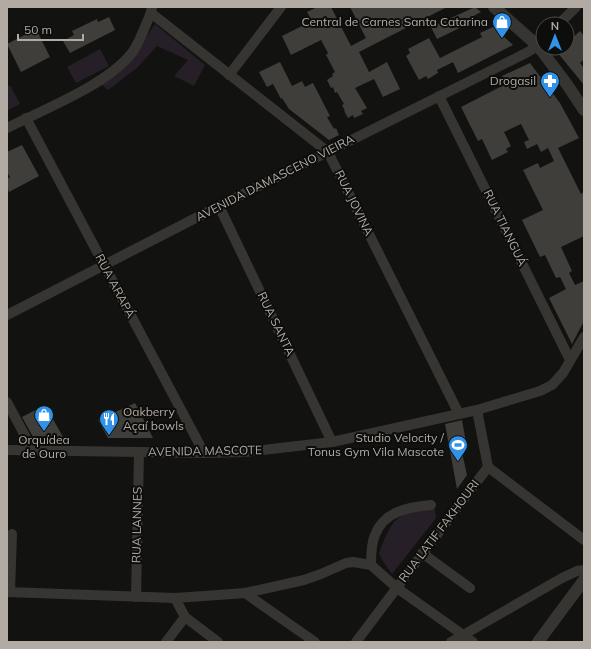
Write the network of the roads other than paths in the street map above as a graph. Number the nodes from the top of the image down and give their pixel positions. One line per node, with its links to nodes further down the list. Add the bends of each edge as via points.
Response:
1 (281, 7): 9 (street)
2 (494, 7): 6 (street)
3 (576, 7): 5 (street)
4 (152, 10): 9 (street, RUA JOVINA); 12 (street, via 140,39 131,54 119,65 87,88)
5 (567, 16)
6 (535, 40)
7 (535, 47): 10 (street, AVENIDA DAMASCENO VIEIRA)
8 (548, 56): 11 (street)
9 (229, 75): 14 (street, RUA JOVINA)
10 (439, 96): 14 (street, AVENIDA DAMASCENO VIEIRA); 19 (street, RUA TIANGUÁ)
11 (584, 110)
12 (26, 118): 13 (street); 16 (street, RUA ARAPÁ)
13 (7, 128)
14 (328, 152): 15 (street, AVENIDA DAMASCENO VIEIRA); 22 (street, RUA JOVINA)
15 (219, 206): 16 (street, AVENIDA DAMASCENO VIEIRA); 23 (street, RUA SANTA)
16 (104, 266): 17 (street, AVENIDA DAMASCENO VIEIRA); 27 (street, RUA ARAPÁ)
17 (7, 315)
18 (584, 337): 19 (street, AVENIDA MASCOTE)
19 (570, 360): 21 (street, AVENIDA MASCOTE, via 552,385)
20 (7, 402): 25 (street)
21 (477, 410): 22 (street, AVENIDA MASCOTE); 28 (street)
22 (459, 414): 23 (street, AVENIDA MASCOTE)
23 (332, 442): 27 (street, AVENIDA MASCOTE, via 245,452)
24 (7, 450): 25 (street, AVENIDA MASCOTE)
25 (33, 451): 26 (street, AVENIDA MASCOTE)
26 (139, 452): 27 (street, AVENIDA MASCOTE); 40 (street, RUA LANNES)
27 (204, 453)
28 (488, 467): 31 (street); 32 (street, RUA LATIF FAKHOURI)
29 (432, 505): 33 (street, via 413,506 388,517 375,534)
30 (12, 534): 39 (street)
31 (584, 540)
32 (422, 553): 36 (street, RUA LATIF FAKHOURI); 37 (street)
33 (371, 565): 36 (street); 38 (street, via 346,563 304,580)
34 (584, 570): 43 (street, via 562,578)
35 (584, 580): 50 (street)
36 (397, 588): 43 (street); 47 (street, RUA LATIF FAKHOURI)
37 (470, 588)
38 (245, 593): 41 (street); 46 (street)
39 (9, 594): 40 (street)
40 (136, 597): 41 (street)
41 (175, 598): 42 (street)
42 (185, 617): 44 (street); 45 (street)
43 (463, 635): 48 (street); 49 (street)
44 (166, 642)
45 (218, 642)
46 (315, 642)
47 (356, 642)
48 (452, 642)
49 (473, 642)
50 (538, 642)

